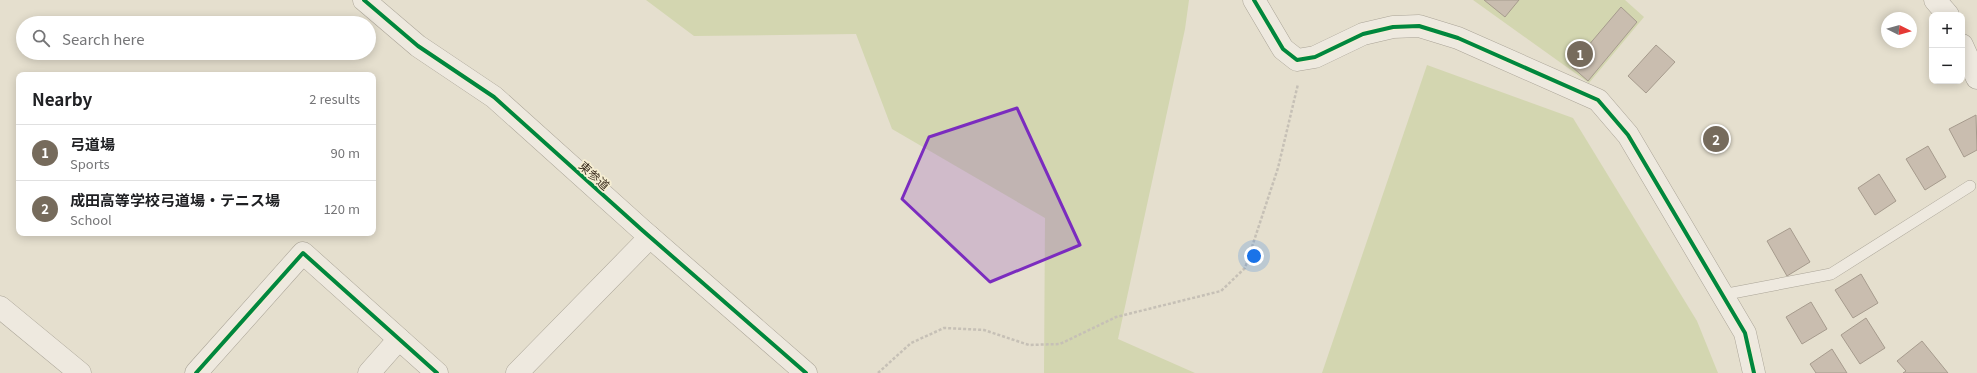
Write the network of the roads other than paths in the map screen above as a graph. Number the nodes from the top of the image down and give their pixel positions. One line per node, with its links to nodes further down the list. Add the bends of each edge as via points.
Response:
1 (364, 0): 8 (street, 東参道, via 418,46 494,97)
2 (1254, 0): 9 (street, via 1283,49 1297,60 1315,57 1363,34 1393,27 1419,26 1458,38 1598,100 1628,135)
3 (1935, 0): 4 (street)
4 (1945, 12)
5 (1963, 48): 6 (street)
6 (1977, 78)
7 (1970, 186): 9 (lane, via 1831,274)
8 (650, 237): 16 (street); 17 (street, 東参道)
9 (1722, 295): 18 (street, via 1745,333)
10 (0, 307): 12 (street)
11 (399, 339): 13 (street, via 303,253); 14 (street); 15 (street)
12 (80, 373)
13 (196, 373)
14 (369, 373)
15 (437, 373)
16 (517, 373)
17 (806, 373)
18 (1754, 373)

